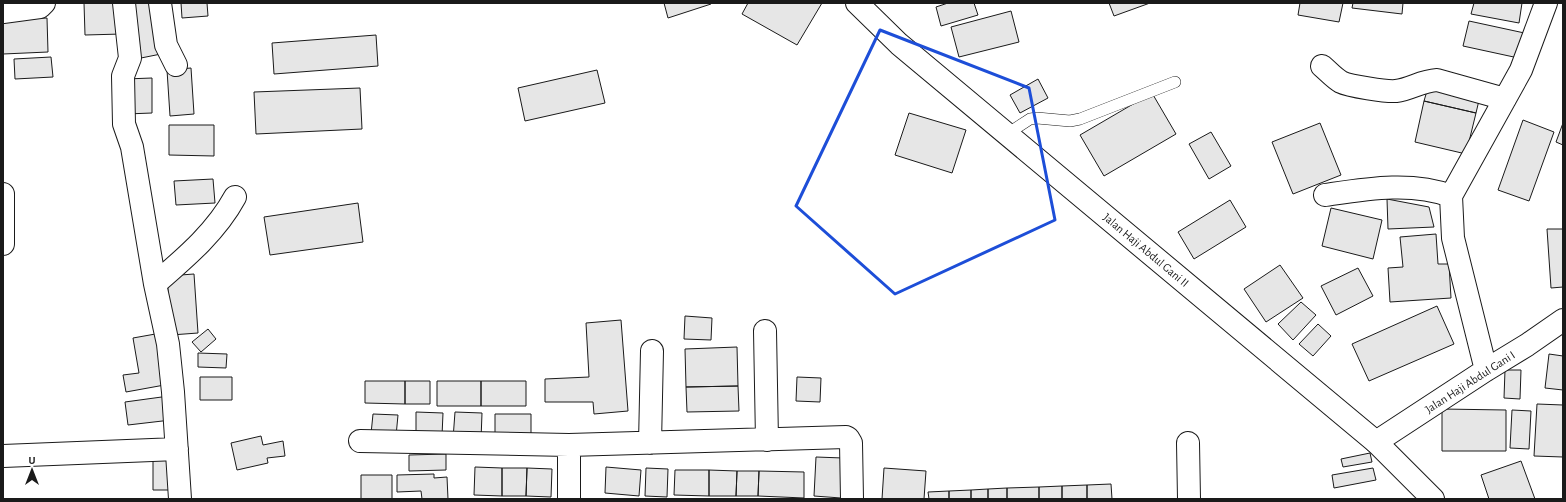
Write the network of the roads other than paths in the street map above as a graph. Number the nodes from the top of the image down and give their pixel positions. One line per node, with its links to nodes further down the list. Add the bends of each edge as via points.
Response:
1 (44, 3): 6 (street, via 40,7)
2 (124, 3): 17 (street, via 130,58 123,76 124,124 132,148)
3 (160, 3): 7 (street, via 166,45)
4 (856, 3): 11 (street, Jalan Haji Abdul Gani II, via 899,44)
5 (1546, 3): 10 (street, via 1521,70)
6 (3, 12)
7 (176, 65)
8 (1322, 66): 10 (street, via 1341,82 1351,85 1395,91 1437,80)
9 (1174, 82): 11 (lane, via 1080,119 1030,119)
10 (1505, 99): 14 (street)
11 (1007, 134): 24 (street, Jalan Haji Abdul Gani II)
12 (3, 194): 16 (street)
13 (1325, 195): 14 (street, via 1406,187 1437,191)
14 (1451, 196): 21 (street, via 1453,238)
15 (235, 197): 17 (street, via 215,227 192,252)
16 (3, 244)
17 (155, 284): 28 (street, via 168,344)
18 (1563, 320): 21 (street, Jalan Haji Abdul Gani I)
19 (765, 331): 22 (street)
20 (652, 351): 25 (street)
21 (1486, 370): 24 (street, Jalan Haji Abdul Gani I)
22 (767, 440): 25 (street); 32 (street, via 848,438 851,443)
23 (360, 441): 27 (street)
24 (1376, 442): 34 (street, Jalan Haji Abdul Gani II)
25 (650, 443): 27 (street)
26 (1188, 443): 33 (street)
27 (569, 445): 31 (street)
28 (177, 449): 29 (street); 30 (street)
29 (3, 456)
30 (180, 499)
31 (569, 499)
32 (852, 499)
33 (1189, 499)
34 (1433, 499)

